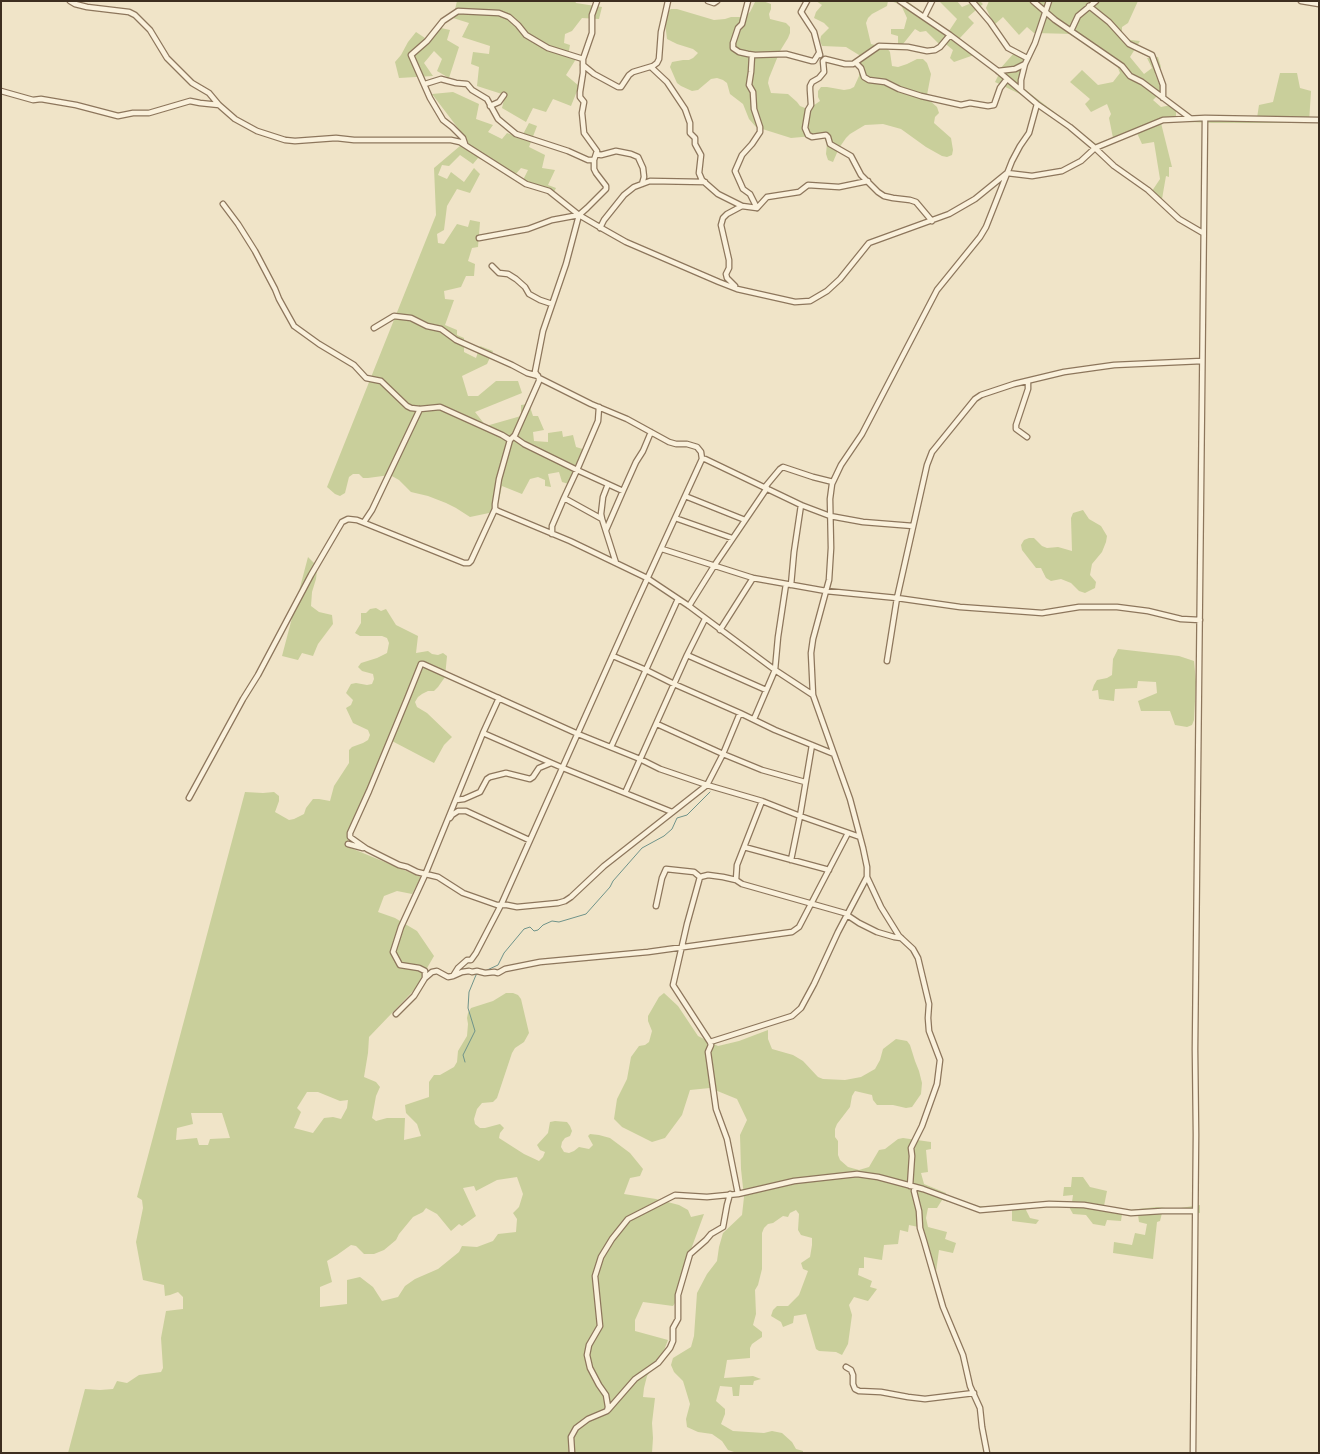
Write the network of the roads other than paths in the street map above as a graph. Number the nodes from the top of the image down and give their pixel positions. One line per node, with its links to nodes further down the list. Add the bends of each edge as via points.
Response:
1 (70, 1): 37 (street, via 135,15 150,30 168,58)
2 (597, 1): 25 (street)
3 (668, 1): 28 (street, via 659,59)
4 (708, 1): 5 (street)
5 (717, 1)
6 (748, 1): 22 (street, via 733,48)
7 (807, 1): 21 (street, via 801,12 814,32)
8 (900, 1): 18 (street)
9 (932, 1): 18 (street)
10 (972, 1): 23 (street, via 1008,48)
11 (1033, 1): 17 (street)
12 (1048, 1): 17 (street)
13 (1096, 1): 16 (street)
14 (1301, 1): 15 (street)
15 (1318, 3)
16 (1089, 6): 19 (street, via 1078,16); 35 (street, via 1129,44 1152,55 1163,85)
17 (1046, 12): 19 (street); 23 (street)
18 (924, 17): 20 (street)
19 (1071, 31): 35 (street)
20 (950, 35): 26 (street, via 935,50 879,46); 29 (street)
21 (820, 53): 22 (street, via 814,61 786,54); 24 (street)
22 (752, 55): 52 (street, via 749,85 760,132 742,155 735,171)
23 (1027, 58): 27 (street)
24 (825, 59): 26 (street); 47 (street, via 824,72 810,86 808,135 826,135 830,144 851,156)
25 (583, 62): 28 (street, via 594,74 618,87 629,75); 31 (street, via 526,35 509,17 499,13 458,11 443,21 411,55); 44 (street, via 580,97 584,102 584,133)
26 (856, 63): 30 (street, via 869,80 961,105 994,105)
27 (1025, 64): 29 (street); 32 (street)
28 (651, 67): 48 (street, via 667,82 685,109 690,133 701,155 699,173)
29 (998, 71): 30 (street)
30 (1007, 79): 32 (street)
31 (425, 84): 38 (street, via 441,79 467,84); 42 (street, via 443,120 463,138)
32 (1021, 90): 36 (street)
33 (1, 91): 37 (street, via 35,100 76,104 118,116 190,101)
34 (504, 95): 38 (street)
35 (1163, 98): 39 (street)
36 (1037, 104): 43 (street); 46 (street, via 1029,133)
37 (219, 105): 42 (street, via 257,131 289,140 433,139 456,140)
38 (490, 106): 45 (street, via 498,119 516,134)
39 (1190, 118): 40 (street); 43 (street, via 1159,121)
40 (1205, 118): 41 (street); 56 (street)
41 (1319, 120)
42 (465, 144): 53 (street, via 526,184 549,191)
43 (1095, 148): 46 (street, via 1081,161 1062,171 1032,176); 56 (street, via 1179,219)
44 (597, 154): 45 (street); 49 (street, via 616,151 638,157 643,168)
45 (594, 160): 53 (street, via 596,173 606,189)
46 (1007, 172): 54 (street, via 975,199); 72 (street, via 980,237 938,290)
47 (868, 181): 52 (street, via 839,187 808,184 799,192 767,197); 54 (street, via 884,196 916,202)
48 (705, 182): 49 (street, via 650,181); 51 (street, via 718,194)
49 (642, 184): 55 (street, via 624,195)
50 (223, 204): 66 (street, via 255,251 294,326 354,365 366,378 381,381 407,406)
51 (742, 206): 52 (street); 59 (street, via 727,214 721,226 729,260 727,278)
52 (757, 208)
53 (579, 214): 55 (street); 57 (street, via 528,229); 60 (street)
54 (932, 221): 59 (street, via 869,243 840,279 810,301 795,302)
55 (600, 228): 59 (street, via 696,273)
56 (1203, 233): 62 (street)
57 (479, 238)
58 (492, 266): 60 (street, via 499,273 516,279 529,294)
59 (738, 288)
60 (552, 304): 63 (street, via 535,367)
61 (374, 328): 63 (street, via 394,316 411,318 441,329 456,340)
62 (1202, 361): 64 (street, via 1114,364); 100 (street)
63 (539, 377): 65 (street); 69 (street)
64 (1028, 381): 68 (street, via 1016,425 1016,429); 85 (street, via 978,397 934,448)
65 (599, 407): 67 (street); 71 (street, via 598,420)
66 (420, 409): 69 (street, via 440,407); 84 (street)
67 (651, 432): 70 (street, via 676,444 697,447); 75 (street)
68 (1027, 437)
69 (512, 439): 71 (street); 79 (street, via 499,479)
70 (702, 459): 74 (street); 76 (street)
71 (577, 470): 73 (street); 77 (street)
72 (833, 482): 74 (street, via 784,467); 80 (street)
73 (608, 484): 75 (street); 82 (street, via 603,497)
74 (766, 488): 78 (street); 83 (street)
75 (623, 491): 86 (street)
76 (685, 496): 81 (street); 83 (street)
77 (564, 498): 82 (street); 87 (street, via 552,526)
78 (801, 505): 80 (street); 94 (street)
79 (495, 509): 84 (street, via 469,563); 87 (street)
80 (830, 516): 85 (street); 95 (street, via 831,548)
81 (675, 518): 88 (street); 89 (street)
82 (602, 520): 86 (street)
83 (745, 520): 88 (street)
84 (364, 522): 126 (street, via 348,519 338,526)
85 (914, 526): 96 (street)
86 (606, 530): 90 (street)
87 (552, 534): 90 (street)
88 (732, 538): 91 (street)
89 (662, 549): 91 (street); 92 (street)
90 (616, 563): 92 (street)
91 (714, 566): 93 (street); 98 (street)
92 (647, 578): 97 (street); 103 (street)
93 (753, 578): 94 (street); 101 (street)
94 (789, 584): 95 (street); 106 (street)
95 (826, 591): 96 (street); 109 (street, via 811,654)
96 (897, 598): 100 (street, via 1042,613 1117,607); 104 (street)
97 (678, 599): 98 (street); 105 (street)
98 (689, 606): 99 (street)
99 (705, 619): 101 (street); 102 (street)
100 (1200, 620): 157 (street)
101 (720, 630): 106 (street)
102 (687, 655): 107 (street); 108 (street)
103 (612, 656): 105 (street); 115 (street)
104 (887, 661)
105 (646, 670): 107 (street); 117 (street)
106 (775, 670): 108 (street); 109 (street)
107 (674, 684): 111 (street); 113 (street)
108 (766, 690): 112 (street)
109 (813, 695): 119 (street)
110 (499, 698): 114 (street); 115 (street); 137 (street, via 421,664 350,833 350,838)
111 (740, 713): 112 (street); 118 (street)
112 (754, 719): 116 (street)
113 (657, 724): 118 (street); 120 (street)
114 (483, 733): 121 (street); 127 (street)
115 (578, 734): 117 (street); 122 (street)
116 (812, 746): 119 (street); 123 (street)
117 (610, 747): 120 (street)
118 (723, 754): 123 (street, via 762,770); 124 (street)
119 (834, 754): 133 (street)
120 (640, 759): 124 (street); 125 (street)
121 (552, 763): 122 (street); 127 (street, via 538,768 530,779 506,773 490,777 480,792)
122 (563, 768): 125 (street); 134 (street)
123 (805, 782): 130 (street)
124 (707, 785): 128 (street); 129 (street)
125 (625, 793): 129 (street)
126 (188, 798)
127 (456, 800): 131 (street)
128 (762, 800): 130 (street); 136 (street)
129 (672, 812): 145 (street, via 565,901 516,907)
130 (800, 816): 132 (street); 138 (street)
131 (447, 821): 134 (street, via 458,811 466,811); 140 (street)
132 (848, 833): 133 (street); 139 (street)
133 (860, 837): 142 (street)
134 (529, 840): 145 (street)
135 (348, 844): 137 (street)
136 (744, 847): 138 (street); 143 (street, via 737,865)
137 (367, 850): 140 (street)
138 (791, 860): 139 (street)
139 (829, 870): 144 (street)
140 (426, 875): 145 (street, via 438,877 463,893); 151 (street, via 392,952 400,965 424,970)
141 (700, 877): 143 (street, via 713,875); 146 (street, via 694,872 666,869); 149 (street)
142 (867, 877): 147 (street); 148 (street)
143 (736, 880): 144 (street)
144 (812, 904): 147 (street); 149 (street, via 799,927 792,932)
145 (501, 905): 150 (street, via 476,953)
146 (656, 906)
147 (847, 915): 148 (street, via 877,932); 153 (street, via 806,1001 797,1012)
148 (901, 938): 154 (street, via 918,958 929,1004 929,1031 940,1060 937,1084 911,1148)
149 (682, 947): 150 (street, via 540,962 498,973 469,971); 153 (street, via 672,985)
150 (453, 976): 151 (street, via 437,971)
151 (425, 978): 152 (street, via 414,996)
152 (396, 1014)
153 (710, 1042): 156 (street, via 708,1052 716,1109 727,1139)
154 (912, 1186): 156 (street, via 857,1174 794,1181); 157 (street, via 980,1210 1049,1204 1087,1205 1131,1213); 159 (street, via 920,1228 945,1312)
155 (730, 1194): 156 (street); 160 (street, via 722,1227 690,1254 678,1295 678,1319 670,1348 658,1363 635,1379); 160 (street, via 707,1197 675,1195 628,1219 604,1251 595,1276 600,1326 587,1355 590,1368 608,1397)
156 (738, 1194)
157 (1195, 1212): 163 (street)
158 (846, 1367): 159 (street, via 851,1370 853,1384 859,1391 926,1399)
159 (974, 1393): 162 (street, via 980,1408)
160 (607, 1411): 161 (street, via 576,1428 571,1437)
161 (572, 1453)
162 (987, 1453)
163 (1193, 1453)

